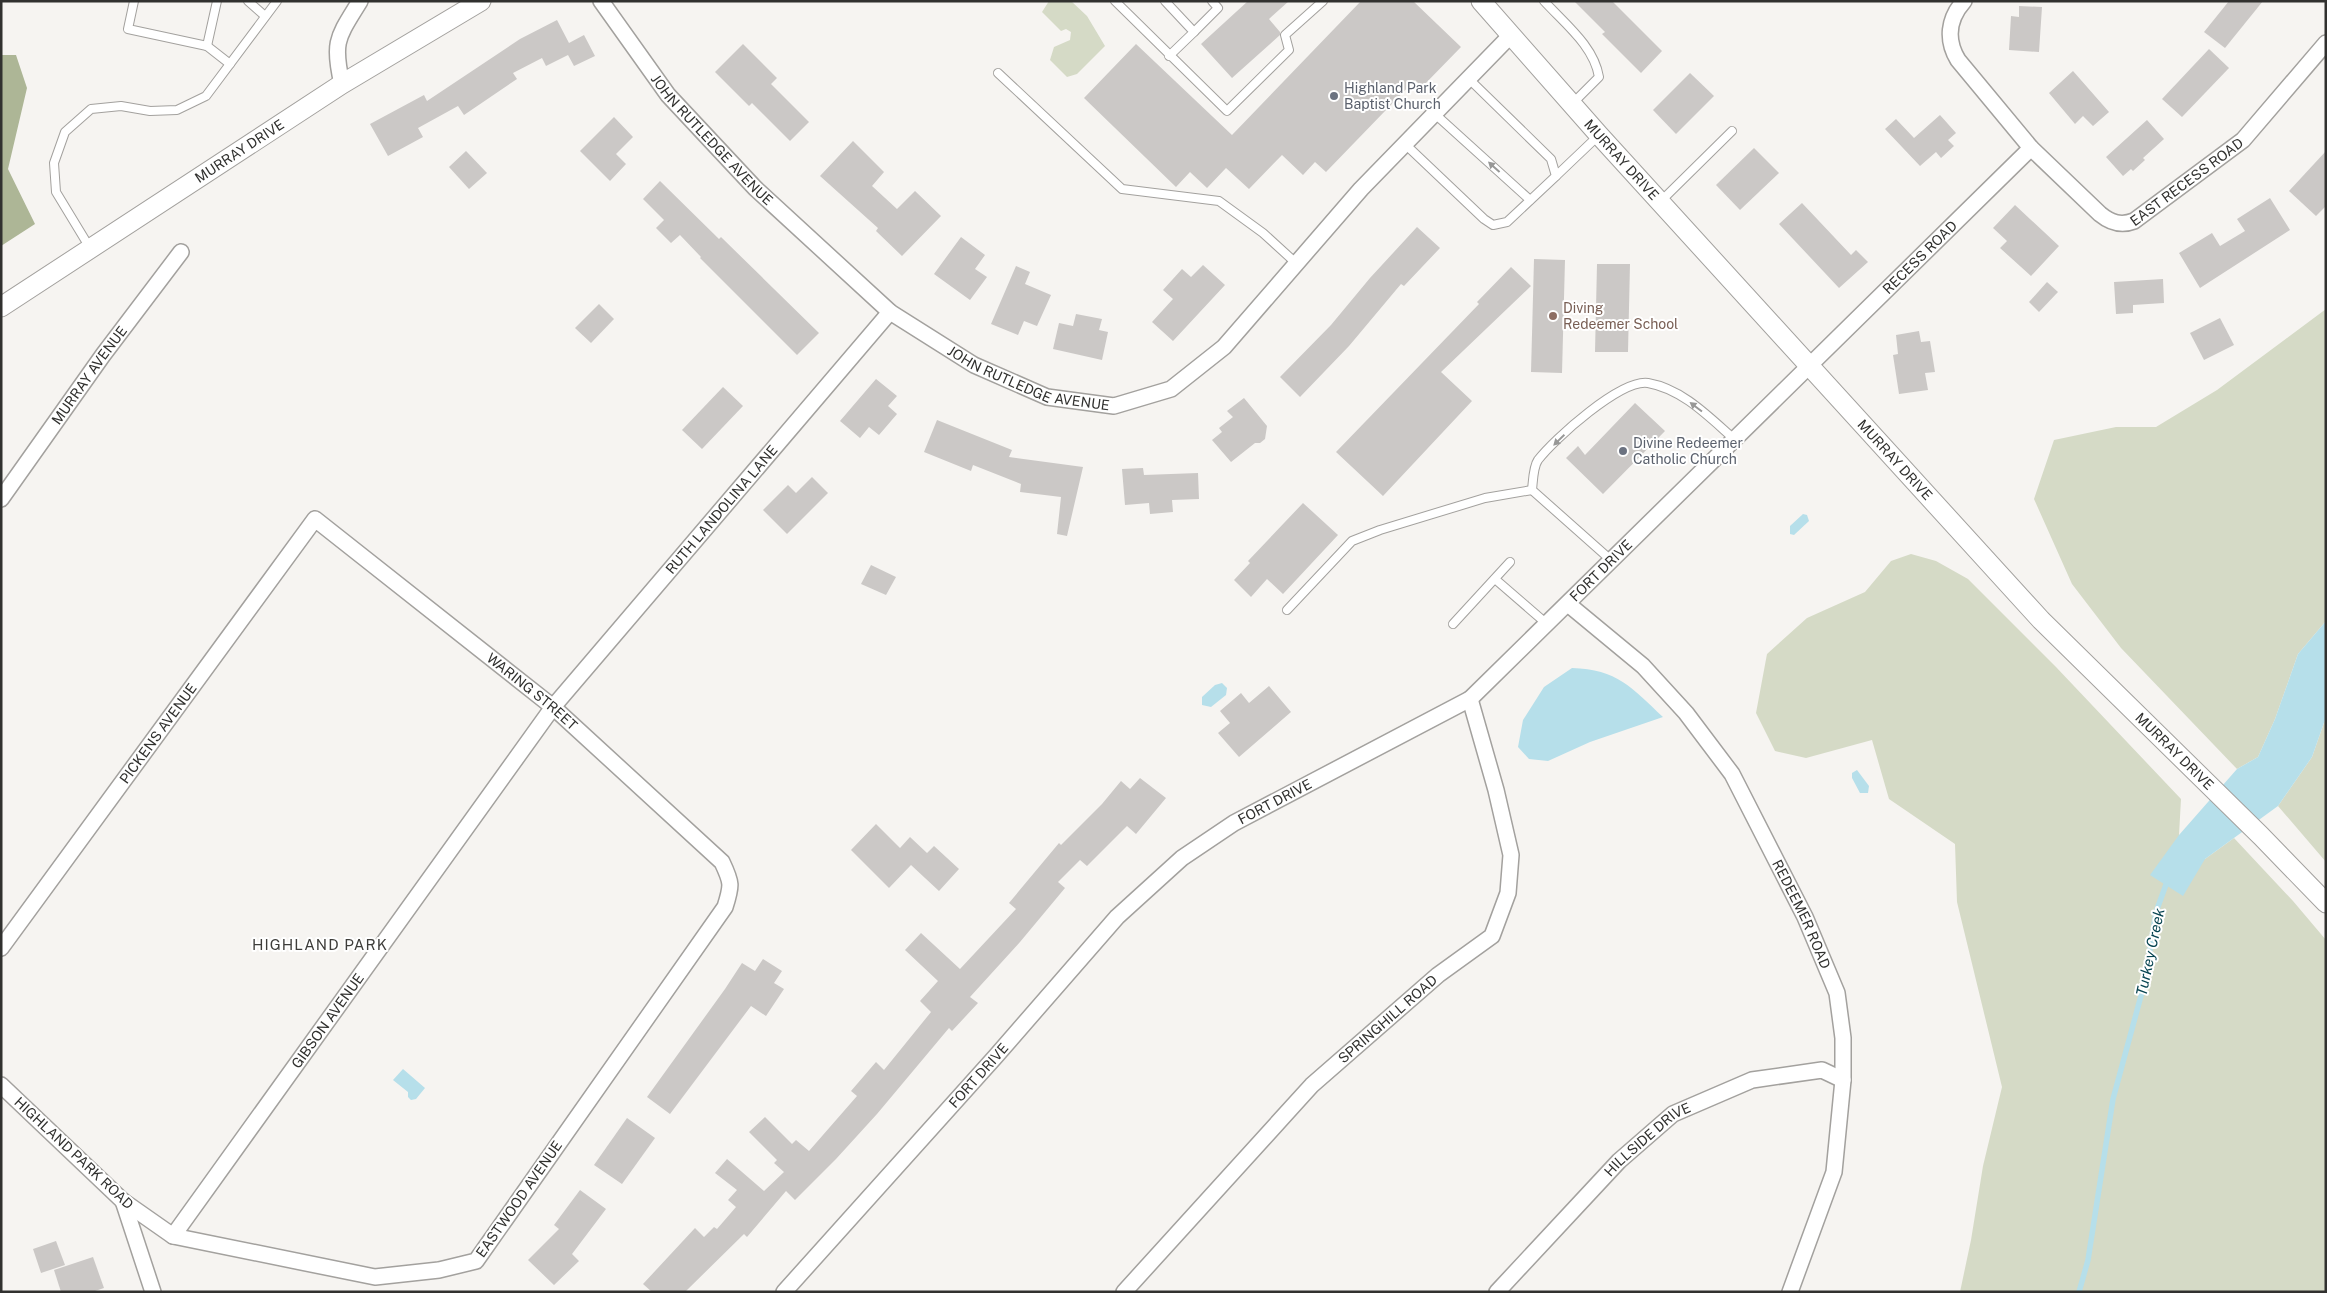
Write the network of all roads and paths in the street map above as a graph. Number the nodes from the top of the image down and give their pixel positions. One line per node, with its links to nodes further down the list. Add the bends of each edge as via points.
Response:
1 (134, 1): 19 (lane, via 128,29)
2 (216, 1): 19 (lane)
3 (248, 1): 15 (lane)
4 (277, 1): 15 (lane)
5 (360, 1): 24 (street, via 338,38 336,60)
6 (481, 1): 24 (street, MURRAY DRIVE)
7 (601, 1): 38 (street, JOHN RUTLEDGE AVENUE, via 668,95 755,188)
8 (1115, 1): 20 (lane)
9 (1165, 1): 16 (lane)
10 (1212, 1): 16 (lane, via 1218,8)
11 (1323, 1): 20 (lane, via 1285,35 1289,50 1227,111)
12 (1481, 1): 17 (street, MURRAY DRIVE)
13 (1544, 1): 25 (lane, via 1597,63 1599,77)
14 (1964, 1): 30 (street, EAST RECESS ROAD, via 1952,19 1953,51)
15 (265, 16): 21 (lane)
16 (1194, 32): 20 (lane)
17 (1512, 35): 23 (street, JOHN RUTLEDGE AVENUE); 25 (street, MURRAY DRIVE)
18 (2326, 43): 30 (street, EAST RECESS ROAD, via 2243,140 2127,224 2105,219)
19 (206, 46): 21 (lane)
20 (1169, 56)
21 (230, 64): 34 (lane, via 206,96 177,110 150,111 121,106 91,109 65,132 54,163 56,192)
22 (998, 73): 36 (lane, via 1122,188 1219,201 1263,233)
23 (1469, 79): 26 (street, JOHN RUTLEDGE AVENUE); 31 (lane, via 1551,158)
24 (342, 84): 34 (street, MURRAY DRIVE)
25 (1572, 104): 28 (street, MURRAY DRIVE)
26 (1435, 114): 29 (street, JOHN RUTLEDGE AVENUE); 32 (lane, one-way to 26)
27 (1732, 131): 33 (lane)
28 (1599, 135): 31 (lane); 33 (street, MURRAY DRIVE)
29 (1405, 144): 32 (lane, via 1493,225 1507,222); 36 (street, JOHN RUTLEDGE AVENUE, via 1361,189)
30 (2031, 148): 39 (street, RECESS ROAD)
31 (1556, 176): 32 (lane)
32 (1530, 200)
33 (1660, 202): 39 (street, MURRAY DRIVE)
34 (90, 248): 37 (street, MURRAY DRIVE)
35 (181, 252): 42 (street, MURRAY AVENUE)
36 (1297, 264): 38 (street, JOHN RUTLEDGE AVENUE, via 1224,347 1171,389 1114,406 1047,397 974,365)
37 (1, 307)
38 (890, 312): 52 (street, RUTH LANDOLINA LANE)
39 (1808, 365): 40 (street, FORT DRIVE); 54 (street, MURRAY DRIVE, via 2041,620)
40 (1734, 438): 41 (lane, one-way to 41, via 1672,390 1646,383 1617,392 1581,418 1536,462); 44 (street, FORT DRIVE)
41 (1532, 490): 44 (lane); 48 (lane, via 1485,498 1352,541)
42 (1, 499)
43 (315, 519): 52 (street, WARING STREET); 55 (street, PICKENS AVENUE)
44 (1612, 560): 47 (street, FORT DRIVE)
45 (1510, 562): 46 (lane)
46 (1495, 579): 49 (lane); 50 (lane)
47 (1568, 604): 50 (street, FORT DRIVE); 56 (street, REDEEMER ROAD, via 1643,666 1686,713 1732,774 1805,917 1837,993 1843,1038)
48 (1287, 610)
49 (1453, 624)
50 (1547, 624): 51 (street, FORT DRIVE)
51 (1470, 699): 61 (street, FORT DRIVE, via 1234,823 1182,858 1116,917); 62 (street, SPRINGHILL ROAD, via 1512,855 1508,893 1492,936 1438,974 1312,1085)
52 (553, 707): 53 (street, WARING STREET, via 722,862); 59 (street, GIBSON AVENUE)
53 (731, 881): 59 (street, EASTWOOD AVENUE, via 726,906 476,1261 439,1270 374,1277)
54 (2326, 903)
55 (1, 948)
56 (1843, 1080): 63 (street, HILLSIDE DRIVE, via 1822,1070 1752,1080 1673,1114 1620,1161); 64 (street, REDEEMER ROAD, via 1834,1172)
57 (3, 1089): 58 (street, HIGHLAND PARK ROAD)
58 (123, 1201): 59 (street, HIGHLAND PARK ROAD); 60 (street)
59 (173, 1236)
60 (153, 1292)
61 (784, 1292)
62 (1124, 1292)
63 (1497, 1292)
64 (1790, 1292)

